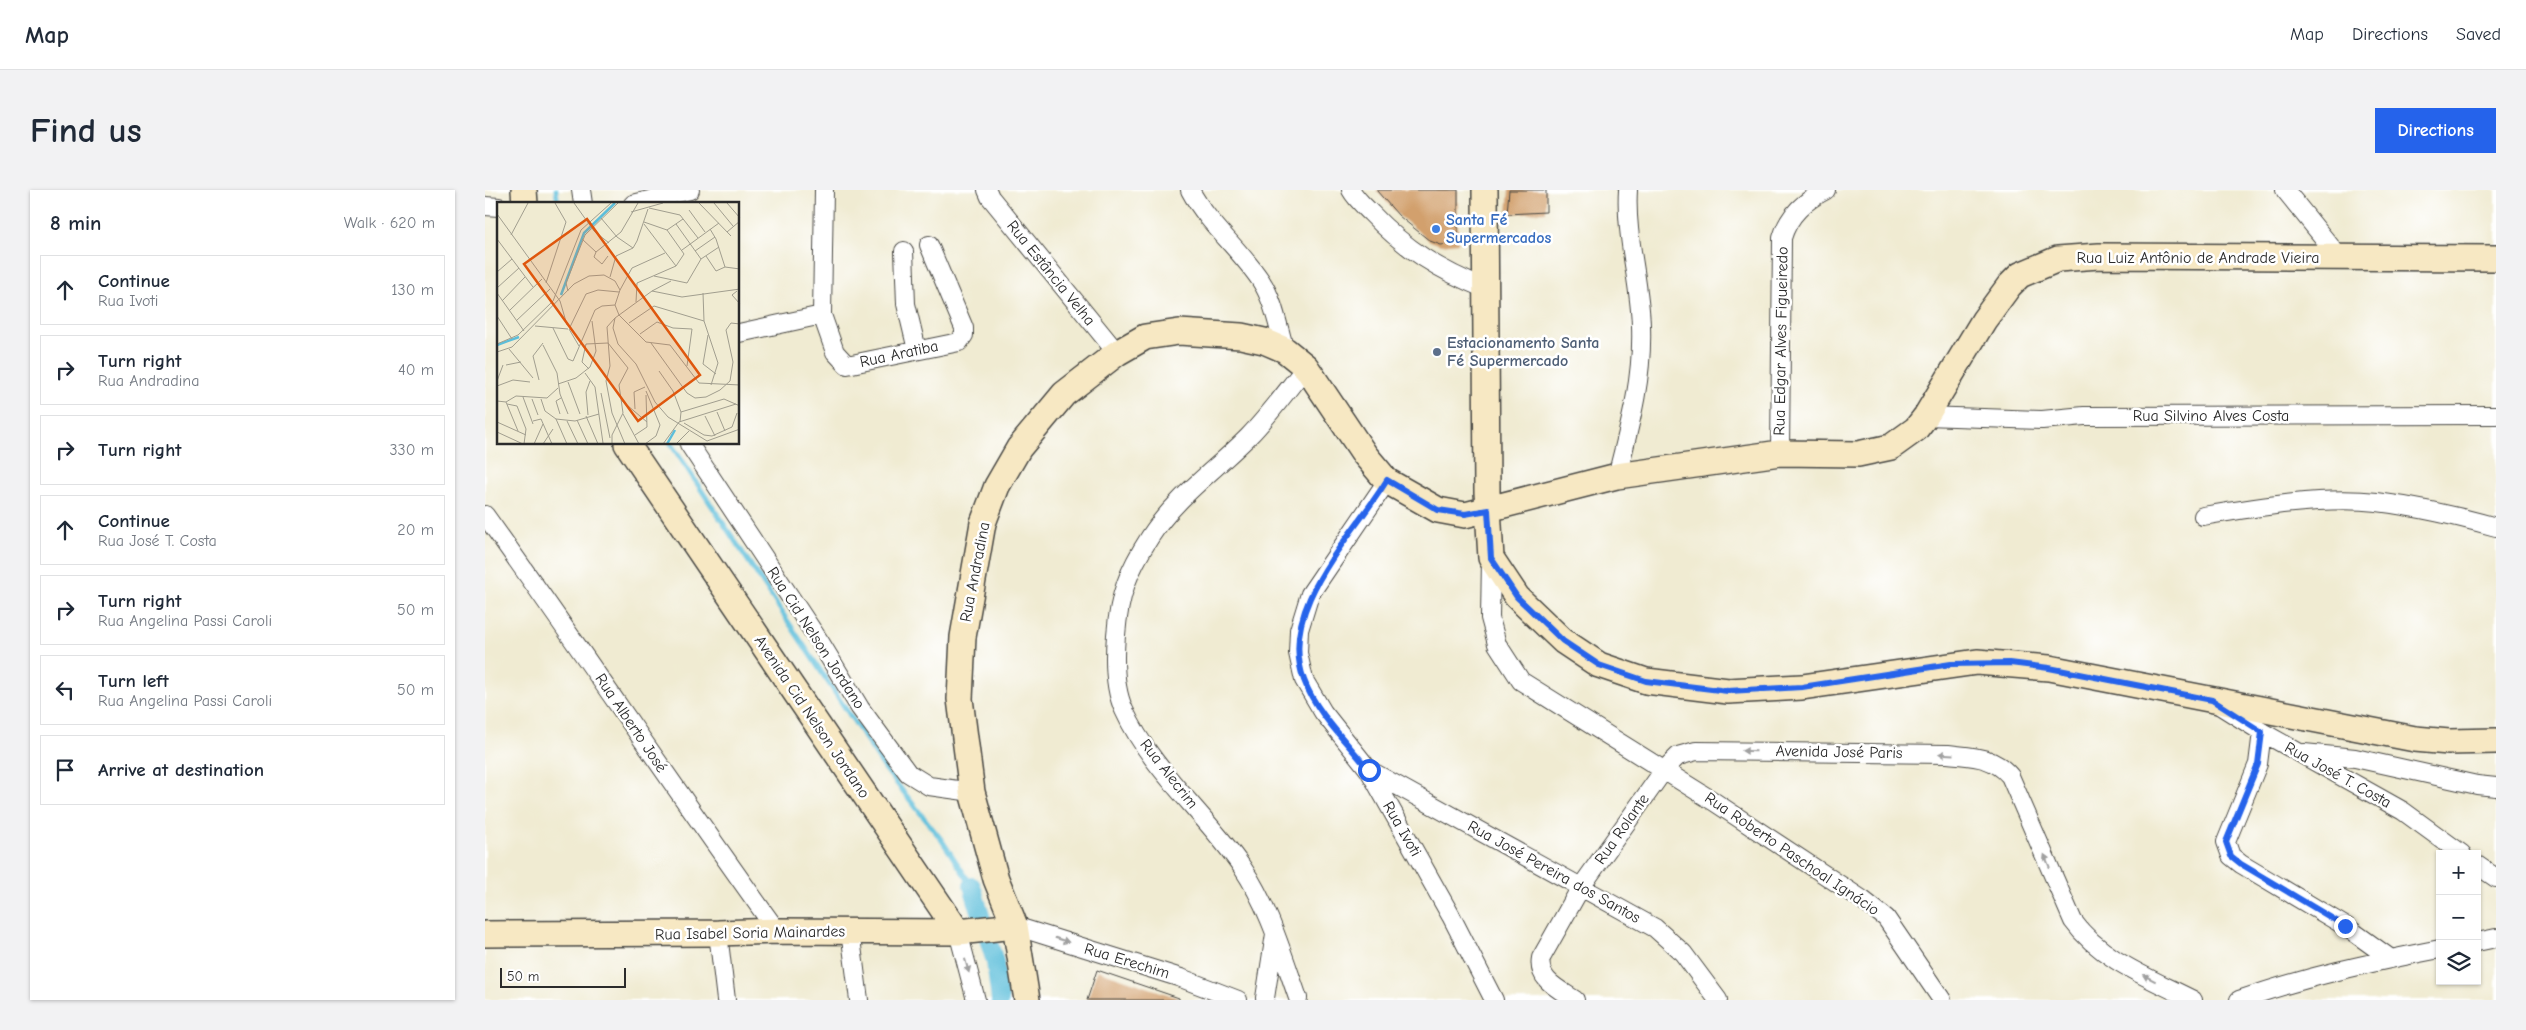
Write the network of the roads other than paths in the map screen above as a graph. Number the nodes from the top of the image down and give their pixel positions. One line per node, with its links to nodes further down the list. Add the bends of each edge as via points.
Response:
1 (690, 190): 10 (street)
2 (824, 190): 16 (street)
3 (987, 190): 20 (street, Rua Estância Velha, via 990,198)
4 (1190, 190): 19 (street, via 1198,205 1261,280)
5 (1351, 190): 15 (street, via 1414,252 1458,278)
6 (1485, 190): 15 (main road)
7 (1628, 190): 27 (street, via 1627,210 1641,325 1640,380)
8 (1826, 190): 26 (street, Rua Edgar Alves Figueiredo, via 1805,202 1785,227 1782,238)
9 (2285, 190): 13 (street)
10 (641, 202)
11 (929, 245): 18 (street, Rua Aratiba, via 964,328 964,336 959,342)
12 (904, 251): 18 (street, via 906,304)
13 (2339, 257): 14 (main road, Rua Luiz Antônio de Andrade Vieira); 23 (main road, Rua Luiz Antônio de Andrade Vieira, via 2099,256 2058,260 2036,267 2020,275 1984,320)
14 (2496, 258)
15 (1487, 289): 29 (main road)
16 (822, 316): 17 (street); 18 (street, Rua Aratiba, via 835,352 847,365)
17 (740, 333)
18 (917, 350)
19 (1285, 350): 20 (main road, Rua Andradina, via 1265,341 1241,336 1179,332 1145,337); 21 (main road, Rua Andradina)
20 (1117, 353): 41 (main road, Rua Andradina, via 1064,394 1019,448 997,486 983,523 963,637 960,679)
21 (1306, 368): 28 (main road, Rua Andradina, via 1365,455); 48 (street, Rua Alecrim, via 1249,436 1175,506 1151,535 1130,569 1118,606 1114,663 1123,708 1149,753 1226,845 1260,896)
22 (2496, 415): 23 (street, Rua Silvino Alves Costa, via 2084,416 2042,420)
23 (1926, 416): 26 (main road, Rua Luiz Antônio de Andrade Vieira, via 1891,447 1858,454)
24 (628, 445): 50 (main road, Avenida Cid Nelson Jordano)
25 (690, 445): 41 (street, Rua Cid Nelson Jordano, via 860,708 908,773 929,786)
26 (1780, 453): 27 (main road, Rua Luiz Antônio de Andrade Vieira)
27 (1617, 476): 29 (main road, Rua Luiz Antônio de Andrade Vieira)
28 (1387, 480): 29 (main road, Rua Andradina, via 1438,510 1465,514); 38 (street, Rua Ivoti, via 1310,594 1299,630 1298,653 1304,680 1323,712)
29 (1488, 510): 33 (main road)
30 (485, 515): 47 (street, Rua Alberto José)
31 (2203, 516): 32 (street, via 2307,503 2375,502)
32 (2496, 527)
33 (1491, 558): 34 (main road, via 1517,597 1563,641 1599,665 1646,681 1728,691 1802,687 1951,664 1993,662 2049,668); 39 (street, via 1490,618 1497,644 1521,681)
34 (2212, 700): 35 (street, Rua José T. Costa); 36 (main road, via 2415,739)
35 (2262, 732): 37 (street, Rua José T. Costa); 56 (street, via 2255,773 2226,842 2231,856 2345,926)
36 (2496, 741)
37 (2298, 752): 40 (street, via 2355,758); 42 (street, Rua José T. Costa, via 2403,811)
38 (1369, 770): 45 (street, Rua José Pereira dos Santos); 64 (street, Rua Ivoti)
39 (1664, 770): 45 (street, Rua Rolante); 67 (street, Rua Roberto Paschoal Ignácio, via 1886,918); 68 (street, Avenida José Paris, one-way to 39, via 2102,952 2083,936 2073,921 2010,776 1986,758 1948,754 1695,750 1678,756)
40 (2496, 787)
41 (972, 792): 46 (main road, Rua Andradina)
42 (2457, 850)
43 (2481, 868): 44 (street)
44 (2496, 878)
45 (1581, 887): 65 (street, Rua Rolante, via 1539,967 1542,976); 66 (street, Rua José Pereira dos Santos, via 1655,928 1683,953)
46 (1006, 926): 50 (main road, Rua Isabel Soria Mainardes); 62 (main road); 63 (street, Rua Erechim, one-way to 63, via 1181,978)
47 (777, 931): 49 (main road, Rua Isabel Soria Mainardes); 52 (main road, Rua Isabel Soria Mainardes)
48 (1275, 931): 57 (street); 58 (street, Rua Alecrim)
49 (850, 932): 50 (main road, Rua Isabel Soria Mainardes); 60 (street)
50 (965, 932): 61 (street, Avenida Cid Nelson Jordano, one-way to 61)
51 (485, 934): 52 (main road, Rua Isabel Soria Mainardes)
52 (719, 934): 59 (street)
53 (2496, 938): 54 (street)
54 (2481, 941)
55 (2436, 950): 56 (street)
56 (2391, 959): 69 (street)
57 (1265, 999): 58 (street, via 1270,993 1282,990)
58 (1298, 999)
59 (726, 1000)
60 (859, 1000)
61 (976, 1000)
62 (1027, 1000)
63 (1238, 1000)
64 (1494, 1000)
65 (1575, 1000)
66 (1718, 1000)
67 (1942, 1000)
68 (2193, 1000)
69 (2239, 1000)

